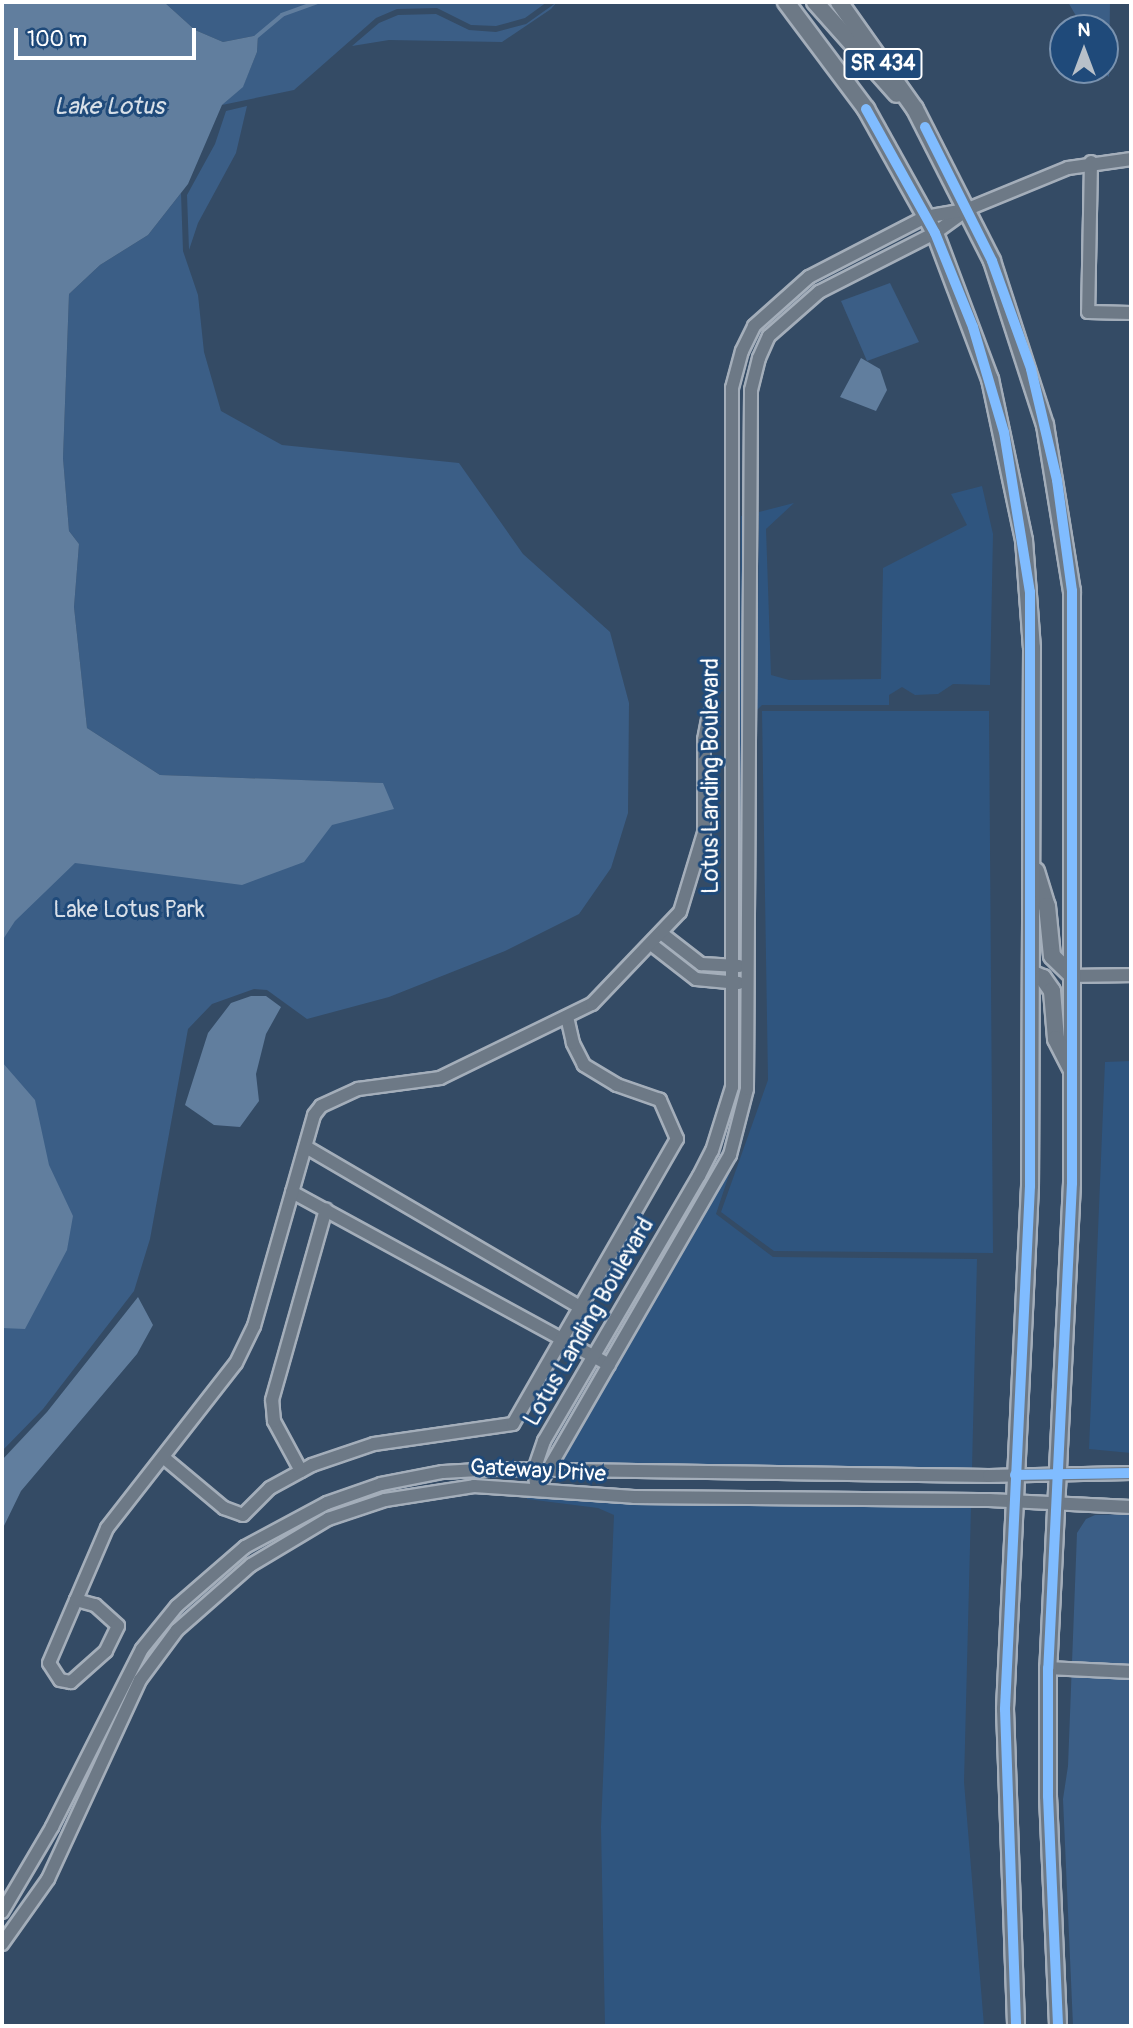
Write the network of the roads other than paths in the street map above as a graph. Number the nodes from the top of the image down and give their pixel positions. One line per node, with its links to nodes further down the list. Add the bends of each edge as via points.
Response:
1 (786, 2): 8 (main road, SR 434, via 866,110)
2 (816, 2): 4 (main road, via 886,85)
3 (839, 2): 4 (main road, SR 434)
4 (915, 109): 7 (main road, SR 434)
5 (1131, 159): 6 (street)
6 (1091, 162): 7 (street, via 1039,178); 10 (street, via 1088,312)
7 (968, 209): 8 (street, Lotus Landing Boulevard); 9 (street, Lotus Landing Boulevard); 20 (main road, SR 434, via 1031,369 1066,536 1075,649)
8 (925, 217): 9 (main road, SR 434); 16 (street, Lotus Landing Boulevard, via 809,277 754,326 732,388)
9 (936, 233): 12 (main road, SR 434, via 990,379 1022,526 1032,648); 17 (street, Lotus Landing Boulevard, via 819,292 769,336 759,358 751,390)
10 (1131, 313)
11 (709, 714): 13 (street, via 704,740 704,833 680,912)
12 (1032, 859): 18 (main road, SR 434); 20 (main road, via 1047,906 1052,956)
13 (661, 933): 14 (street); 15 (street)
14 (651, 944): 21 (street); 24 (street, via 592,1004)
15 (701, 964): 16 (street); 21 (street)
16 (732, 966): 17 (street); 22 (street, Lotus Landing Boulevard)
17 (750, 967): 23 (street, Lotus Landing Boulevard)
18 (1031, 974): 25 (main road, via 1043,978 1052,991 1056,1039); 40 (main road, SR 434, via 1028,1272)
19 (1131, 975): 20 (street)
20 (1073, 976): 25 (main road, SR 434)
21 (696, 979): 22 (street)
22 (732, 983): 23 (street); 31 (street, Lotus Landing Boulevard, via 732,1087 712,1151)
23 (750, 984): 32 (street, Lotus Landing Boulevard, via 747,1089 730,1155)
24 (567, 1017): 26 (street, via 440,1078 337,1096 314,1115); 29 (street, via 584,1065 596,1075 660,1100 677,1139)
25 (1073, 1072): 39 (main road, SR 434, via 1070,1272)
26 (306, 1147): 27 (street); 29 (street)
27 (292, 1192): 28 (street); 33 (street, via 254,1326 220,1387)
28 (326, 1209): 30 (street); 36 (street, via 272,1400 274,1421)
29 (583, 1309): 30 (street)
30 (564, 1342): 31 (street); 36 (street, via 513,1423 374,1444)
31 (591, 1356): 32 (street); 34 (street, Lotus Landing Boulevard, via 544,1441)
32 (609, 1365): 35 (street, Lotus Landing Boulevard)
33 (163, 1457): 36 (street, via 224,1508 243,1515 270,1488); 46 (street, via 107,1528)
34 (534, 1470): 35 (street, Gateway Drive); 41 (street, Lotus Landing Boulevard); 49 (street, Gateway Drive, via 443,1472 381,1484 327,1503 245,1547 177,1606 142,1648 46,1839)
35 (551, 1470): 38 (street, Gateway Drive); 41 (street, Lotus Landing Boulevard)
36 (301, 1471)
37 (1131, 1473): 39 (street, Gateway Drive)
38 (758, 1474): 40 (street, Gateway Drive); 42 (street)
39 (1058, 1474): 40 (street, Gateway Drive); 44 (main road, SR 434)
40 (1015, 1475): 43 (main road, SR 434)
41 (537, 1489): 42 (street, Gateway Drive, via 589,1495); 50 (street, Gateway Drive, via 474,1486 385,1500 328,1519 287,1541 213,1595 177,1630 140,1680 48,1879)
42 (758, 1498): 43 (street, Gateway Drive)
43 (1014, 1501): 44 (street, Gateway Drive); 51 (main road, SR 434, via 1005,1709)
44 (1056, 1504): 45 (street, Gateway Drive); 47 (main road, SR 434)
45 (1131, 1507)
46 (76, 1600): 46 (street, via 95,1605 118,1626 106,1651 71,1682 60,1680 49,1663)
47 (1048, 1668): 48 (street); 52 (main road, SR 434, via 1048,1796)
48 (1131, 1672)
49 (2, 1912)
50 (2, 1944)
51 (1016, 2026)
52 (1058, 2026)

